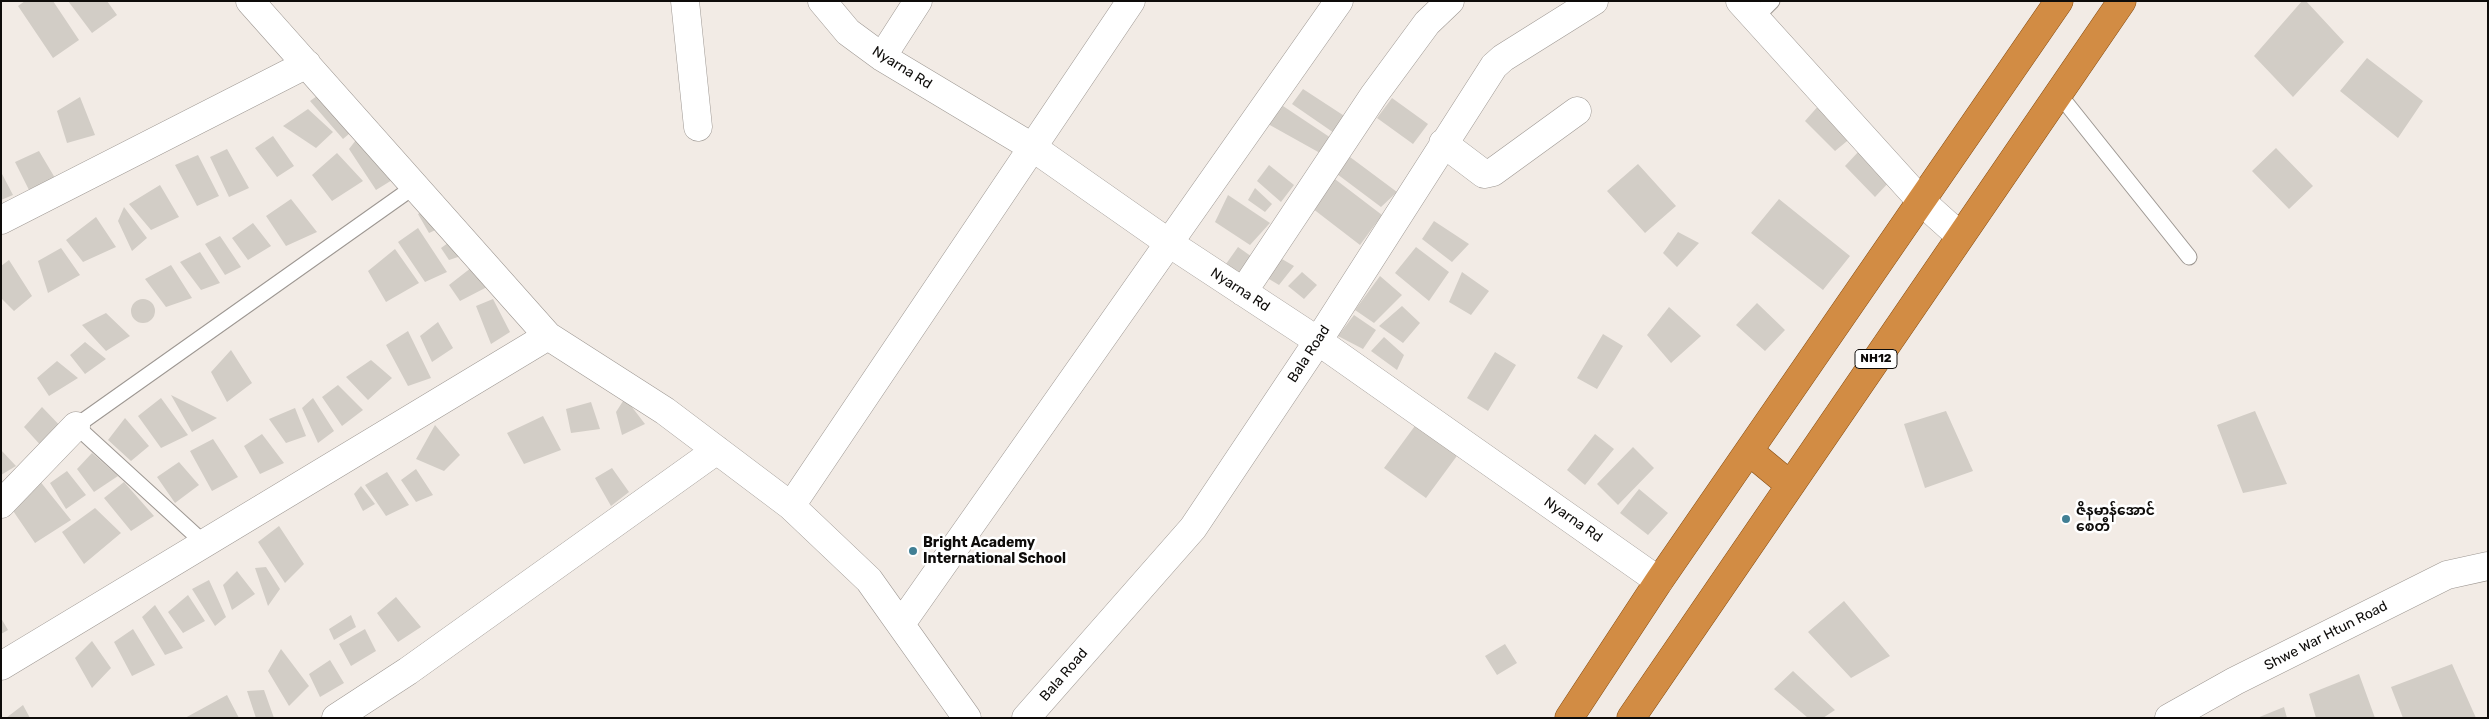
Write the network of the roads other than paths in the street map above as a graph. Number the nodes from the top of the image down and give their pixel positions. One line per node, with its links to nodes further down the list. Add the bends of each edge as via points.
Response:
1 (250, 1): 13 (street)
2 (686, 1): 16 (street)
3 (822, 1): 12 (street, Nyarna Rd, via 848,32)
4 (918, 1): 12 (street)
5 (1131, 1): 18 (street)
6 (1339, 1): 23 (street)
7 (1450, 1): 25 (street, via 1427,23 1374,95)
8 (1594, 1): 17 (street, Bala Road, via 1499,62)
9 (2059, 1): 20 (highway)
10 (2122, 1): 14 (highway, NH12)
11 (1756, 7): 20 (street)
12 (882, 57): 18 (street, Nyarna Rd)
13 (307, 64): 19 (street); 21 (street)
14 (2058, 93): 22 (highway, NH12); 24 (lane)
15 (1577, 111): 17 (street, via 1493,172 1484,174)
16 (698, 128)
17 (1443, 143): 27 (street, Bala Road)
18 (1032, 147): 23 (street, Nyarna Rd); 33 (street)
19 (415, 186): 26 (street); 28 (lane)
20 (1920, 201): 22 (street); 30 (highway)
21 (1, 220)
22 (1960, 236): 31 (highway, NH12)
23 (1169, 243): 25 (street, Nyarna Rd); 37 (street)
24 (2190, 257)
25 (1243, 292): 27 (street, Nyarna Rd)
26 (548, 336): 29 (street, via 665,411); 34 (street)
27 (1318, 342): 36 (street, Nyarna Rd); 42 (street, Bala Road, via 1193,528)
28 (76, 426): 32 (street); 34 (lane)
29 (717, 450): 33 (street); 40 (street, via 408,671)
30 (1749, 451): 31 (highway); 36 (highway)
31 (1790, 485): 43 (highway, NH12)
32 (1, 504)
33 (791, 506): 37 (street, via 869,580)
34 (204, 543): 38 (street)
35 (2488, 566): 44 (street, Shwe War Htun Road, via 2447,575)
36 (1659, 580): 39 (highway)
37 (901, 624): 41 (street)
38 (1, 666)
39 (1574, 716)
40 (336, 718)
41 (967, 718)
42 (1026, 718)
43 (1631, 718)
44 (2169, 718)

